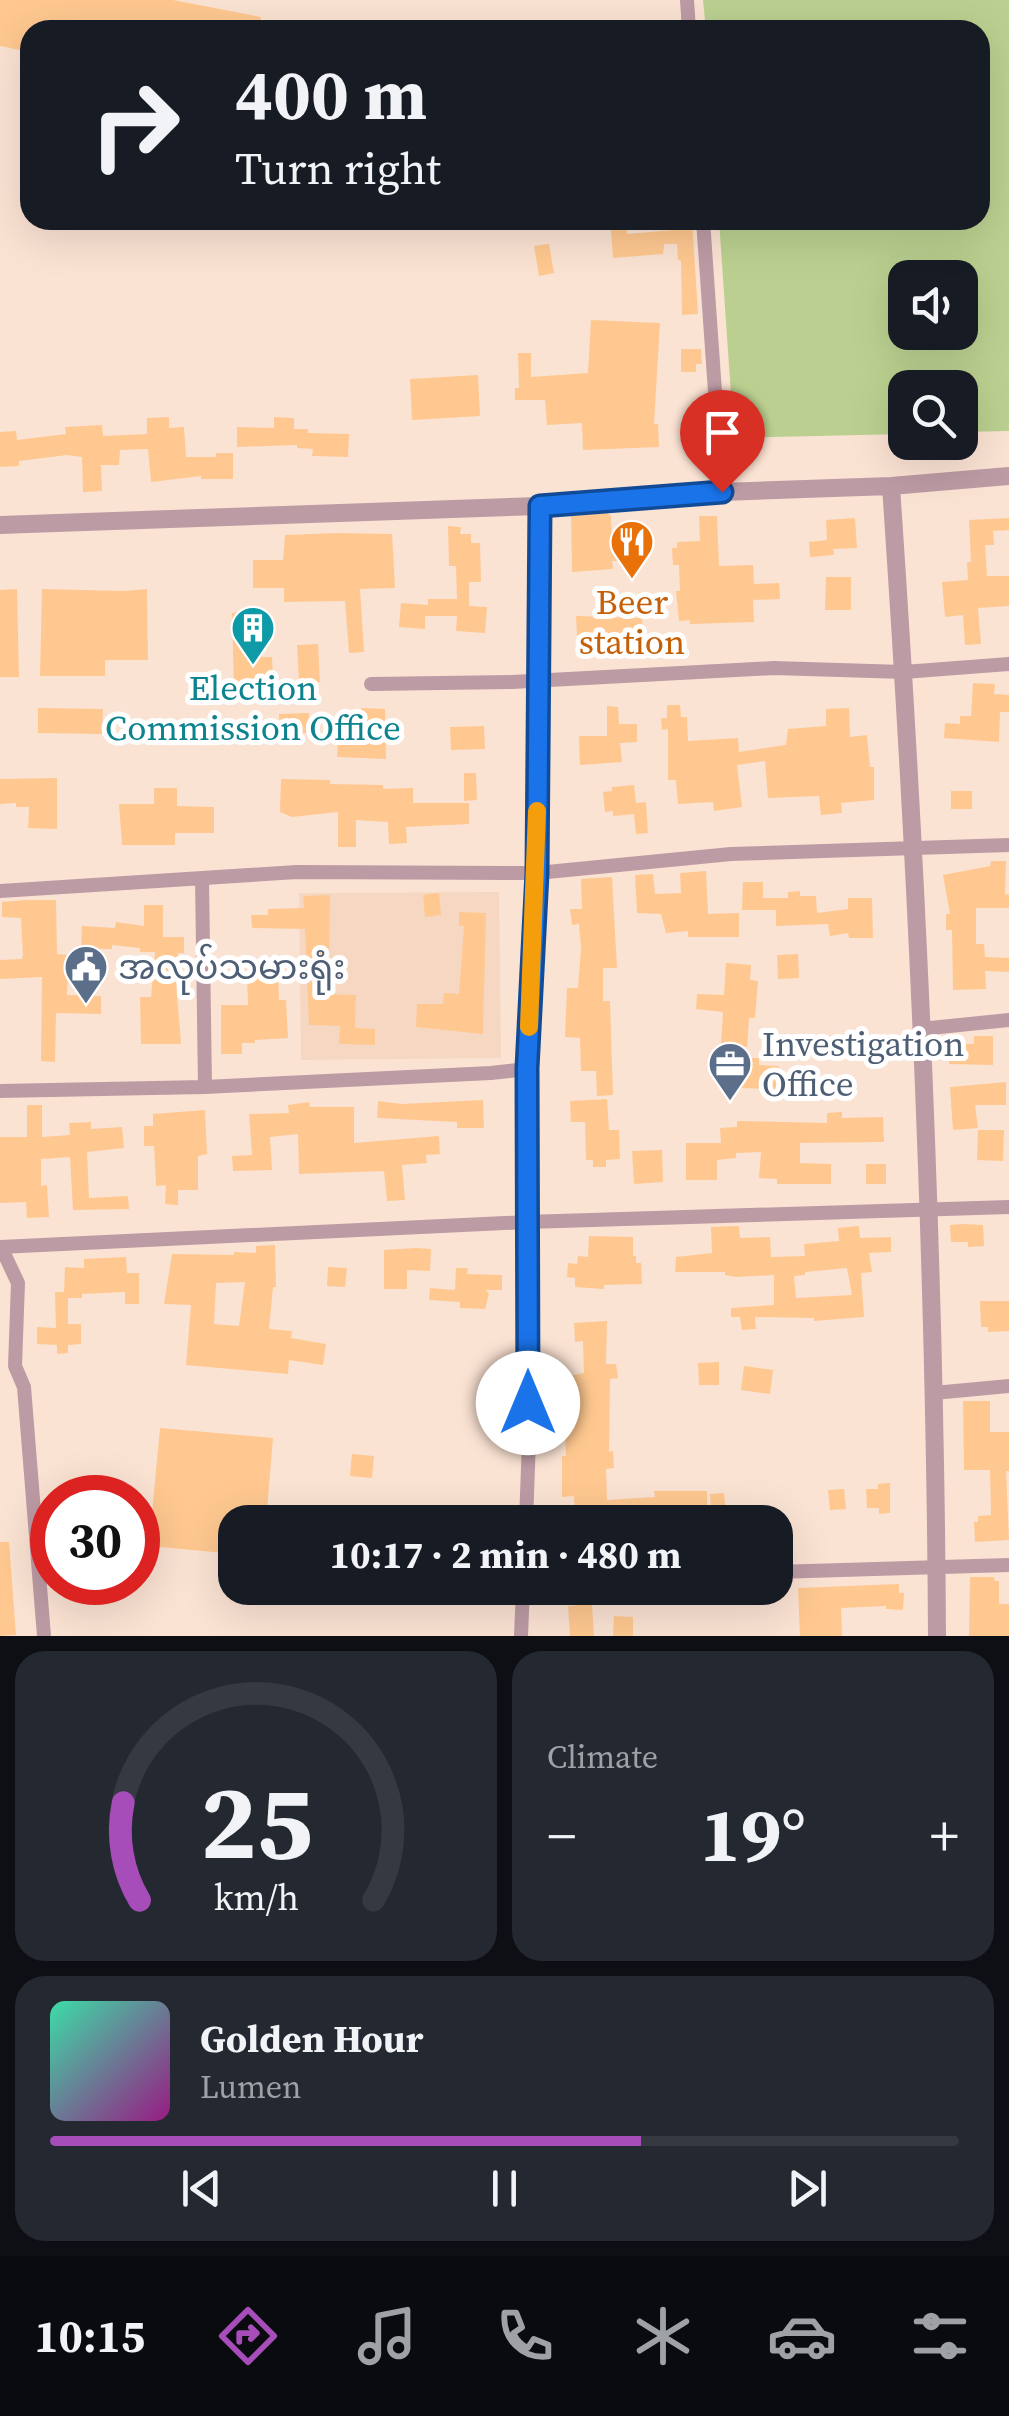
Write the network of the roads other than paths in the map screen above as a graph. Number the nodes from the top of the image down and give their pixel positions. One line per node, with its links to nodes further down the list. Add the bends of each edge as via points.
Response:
1 (703, 230): 4 (street)
2 (1009, 476): 3 (street)
3 (891, 486): 4 (street); 8 (street)
4 (722, 492): 5 (street)
5 (540, 506): 6 (street); 9 (street)
6 (0, 525)
7 (1009, 664): 8 (street)
8 (904, 672): 9 (street, via 774,668); 12 (street)
9 (537, 680): 10 (street); 13 (street)
10 (371, 684)
11 (1009, 845): 12 (street)
12 (913, 849): 13 (street, via 731,854); 17 (street)
13 (537, 873): 14 (street); 18 (street)
14 (202, 878): 15 (street); 19 (street)
15 (0, 890)
16 (1009, 1020): 17 (street)
17 (920, 1029): 22 (street)
18 (527, 1068): 19 (street); 23 (street)
19 (205, 1087): 20 (street)
20 (0, 1091)
21 (1009, 1207): 22 (street)
22 (929, 1210): 23 (street); 26 (street)
23 (527, 1222): 24 (street); 27 (street)
24 (0, 1247): 32 (street, via 18,1284 15,1366 24,1387)
25 (1009, 1386): 26 (street)
26 (934, 1393): 29 (street)
27 (526, 1505)
28 (1009, 1565): 29 (street)
29 (937, 1568): 30 (street); 34 (street)
30 (793, 1572)
31 (523, 1605): 33 (street)
32 (44, 1636)
33 (522, 1636)
34 (937, 1636)

